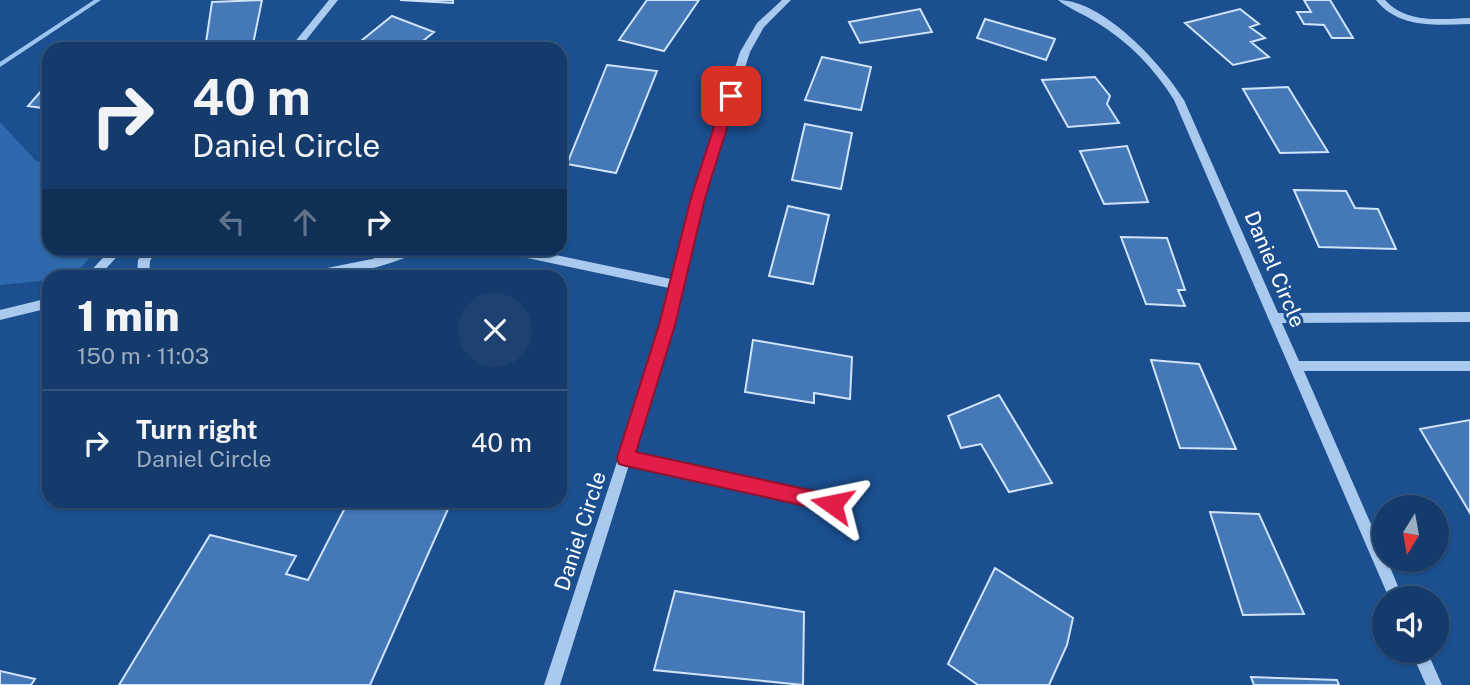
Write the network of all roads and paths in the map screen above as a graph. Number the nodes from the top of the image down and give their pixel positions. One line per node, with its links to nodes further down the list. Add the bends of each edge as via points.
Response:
1 (334, 0): 6 (street)
2 (787, 0): 12 (street, Daniel Circle, via 760,25 745,51 698,198)
3 (1062, 0): 16 (street, Daniel Circle, via 1116,29 1167,79 1205,156)
4 (1380, 0): 5 (street, via 1403,17)
5 (1470, 21)
6 (300, 42)
7 (112, 256): 10 (street)
8 (396, 256): 11 (street)
9 (536, 256): 12 (street)
10 (98, 270)
11 (342, 270)
12 (676, 285): 19 (street, Daniel Circle)
13 (42, 305): 14 (street)
14 (0, 315)
15 (1470, 317): 16 (street)
16 (1273, 318): 17 (street, Daniel Circle)
17 (1294, 366): 18 (street); 21 (street, Daniel Circle)
18 (1470, 366)
19 (626, 458): 20 (street); 23 (street, Daniel Circle)
20 (832, 504)
21 (1391, 586)
22 (1424, 663): 24 (street)
23 (552, 685)
24 (1434, 685)

